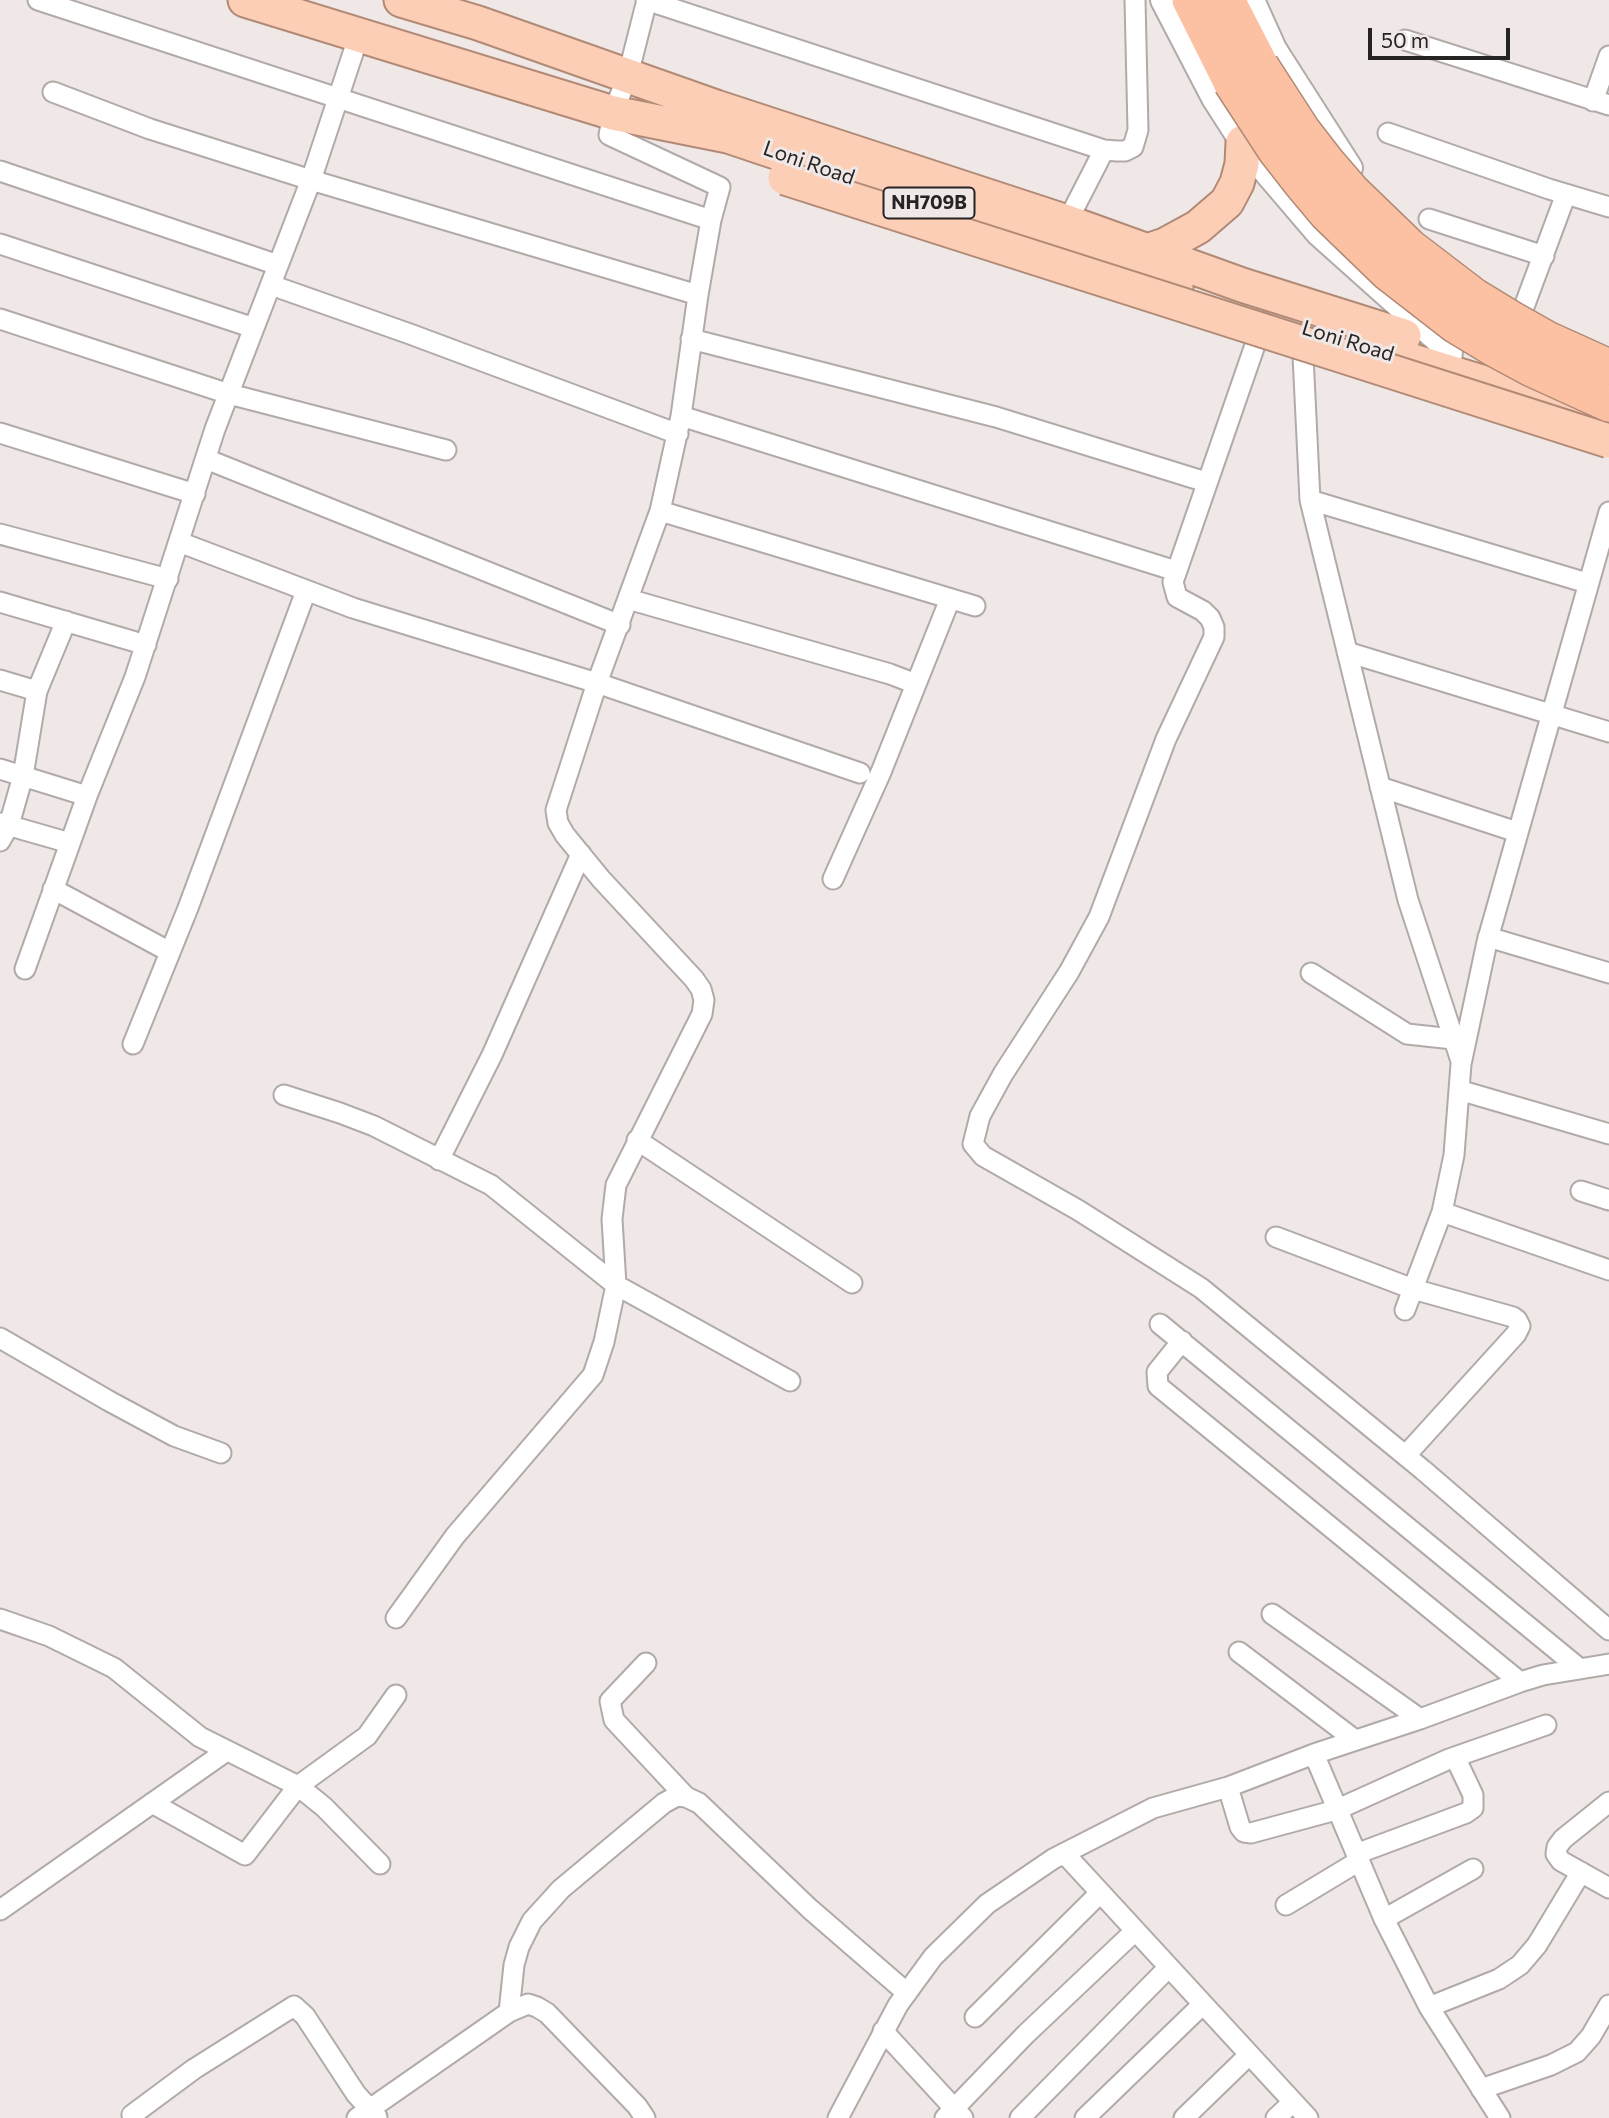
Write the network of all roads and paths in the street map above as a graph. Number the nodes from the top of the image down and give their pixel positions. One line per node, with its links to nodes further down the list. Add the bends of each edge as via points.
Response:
1 (37, 0): 15 (street)
2 (245, 0): 10 (highway, Loni Road / NH709B)
3 (401, 0): 13 (highway, Loni Road / NH709B)
4 (647, 0): 13 (street); 20 (street)
5 (1135, 0): 20 (street, via 1136,139 1125,151)
6 (1163, 0): 19 (street, via 1213,98)
7 (1190, 0): 43 (highway, bridge, via 1212,48 1261,130 1357,245 1455,325 1532,369)
8 (1227, 0): 40 (highway, bridge, via 1261,66 1303,131 1380,220 1474,296 1547,339)
9 (1252, 0): 39 (street, via 1274,50 1354,174 1485,317)
10 (359, 35): 15 (street); 17 (highway, Loni Road / NH709B)
11 (1405, 40): 16 (street)
12 (1609, 56): 16 (street)
13 (628, 75): 17 (street); 27 (highway, Loni Road / NH709B)
14 (54, 92): 22 (street, via 150,129)
15 (338, 98): 22 (street); 26 (street)
16 (1601, 103)
17 (613, 113): 26 (street, via 609,135 720,187); 34 (highway, Loni Road / NH709B, via 727,136); 47 (highway, NH709B, bridge, via 785,178)
18 (1388, 133): 23 (street)
19 (1243, 142): 29 (highway, via 1237,183 1227,202 1198,227); 39 (street, via 1318,233)
20 (1104, 150): 27 (street)
21 (0, 172): 31 (street)
22 (311, 180): 31 (street); 33 (street)
23 (1566, 194): 24 (street); 30 (street)
24 (1609, 206)
25 (1429, 219): 30 (street)
26 (711, 220): 33 (street)
27 (1067, 222): 29 (highway, Loni Road / NH709B)
28 (0, 244): 37 (street)
29 (1147, 251): 39 (highway, Loni Road / NH709B)
30 (1544, 256): 39 (street)
31 (278, 265): 32 (street)
32 (271, 285): 37 (street); 45 (street)
33 (698, 295): 38 (street)
34 (1265, 315): 36 (highway, Loni Road / NH709B); 50 (street)
35 (0, 319): 41 (street)
36 (1301, 327): 39 (highway, Loni Road / NH709B); 52 (street)
37 (254, 328): 41 (street)
38 (691, 339): 45 (street); 50 (street, via 996,417)
39 (1472, 366): 42 (highway, Loni Road / NH709B); 44 (highway, Loni Road / NH709B)
40 (1609, 367)
41 (229, 394): 48 (street); 49 (street)
42 (1609, 398)
43 (1609, 404)
44 (1609, 421)
45 (679, 425): 53 (street); 57 (street)
46 (0, 433): 51 (street)
47 (1609, 441)
48 (446, 450)
49 (206, 458): 51 (street); 66 (street)
50 (1206, 482): 57 (street)
51 (195, 494): 56 (street)
52 (1310, 500): 59 (street); 68 (street)
53 (660, 511): 61 (street); 62 (street)
54 (1609, 512): 59 (street)
55 (0, 534): 58 (street)
56 (179, 542): 58 (street); 60 (street)
57 (1176, 571): 113 (street, via 1177,597 1210,618 1214,637 1166,739 1099,917 1003,1074 981,1116 973,1144 983,1156 1201,1288)
58 (168, 579): 67 (street)
59 (1587, 583): 73 (street)
60 (306, 591): 70 (street); 87 (street)
61 (628, 599): 66 (street); 71 (street)
62 (950, 599): 64 (street); 71 (street)
63 (0, 602): 65 (street)
64 (975, 606)
65 (66, 621): 67 (street); 72 (street)
66 (620, 625): 70 (street)
67 (146, 645): 79 (street)
68 (1347, 652): 73 (street); 78 (street)
69 (0, 680): 72 (street)
70 (597, 683): 76 (street); 83 (street, via 556,810 558,823)
71 (916, 684): 84 (street)
72 (37, 691): 77 (street)
73 (1550, 714): 74 (street); 81 (street)
74 (1609, 732)
75 (0, 769): 77 (street)
76 (860, 773)
77 (23, 776): 79 (street); 80 (street)
78 (1380, 787): 81 (street); 91 (street, via 1408,900)
79 (88, 796): 82 (street)
80 (3, 830): 82 (street)
81 (1517, 832): 86 (street)
82 (70, 843): 85 (street)
83 (581, 854): 97 (street, via 694,979 704,1000 702,1014); 98 (street, via 492,1055)
84 (833, 879)
85 (53, 889): 87 (street); 88 (street)
86 (1488, 937): 89 (street); 93 (street)
87 (170, 952): 92 (street)
88 (25, 969)
89 (1609, 972)
90 (1311, 973): 91 (street, via 1406,1034)
91 (1453, 1039): 93 (street)
92 (133, 1044)
93 (1461, 1064): 94 (street)
94 (1459, 1090): 96 (street); 101 (street, via 1454,1155)
95 (284, 1095): 98 (street, via 374,1126)
96 (1609, 1134)
97 (636, 1140): 104 (street); 105 (street, via 612,1199)
98 (439, 1160): 105 (street, via 491,1185)
99 (1581, 1191): 100 (street)
100 (1609, 1200)
101 (1442, 1212): 103 (street); 106 (street)
102 (1276, 1237): 106 (street)
103 (1609, 1270)
104 (852, 1283)
105 (616, 1285): 111 (street); 115 (street, via 598,1364 588,1384 459,1530)
106 (1413, 1289): 107 (street); 113 (street, via 1513,1317 1520,1326)
107 (1405, 1310)
108 (1160, 1324): 110 (street)
109 (0, 1338): 112 (street, via 174,1436)
110 (1182, 1342): 121 (street); 122 (street, via 1157,1372 1158,1386)
111 (790, 1381)
112 (221, 1453)
113 (1406, 1455): 117 (street)
114 (1272, 1614): 124 (street)
115 (396, 1618)
116 (0, 1619): 127 (street, via 50,1636 114,1668)
117 (1609, 1630)
118 (1239, 1652): 126 (street)
119 (646, 1663): 132 (street, via 610,1701 614,1720)
120 (1609, 1664): 121 (street)
121 (1580, 1669): 122 (street)
122 (1520, 1682): 124 (street)
123 (396, 1695): 130 (street, via 367,1736)
124 (1420, 1719): 126 (street)
125 (1546, 1725): 129 (street)
126 (1355, 1740): 128 (street)
127 (225, 1752): 130 (street); 134 (street)
128 (1314, 1754): 131 (street); 135 (street)
129 (1454, 1757): 135 (street); 137 (street, via 1473,1795 1474,1808)
130 (298, 1786): 134 (street, via 245,1855); 138 (street)
131 (1228, 1787): 135 (street, via 1244,1832); 136 (street, via 1153,1808)
132 (686, 1797): 148 (street, via 699,1803); 152 (street, via 664,1803 532,1921 514,1965)
133 (1609, 1802): 140 (street, via 1557,1847 1561,1861)
134 (152, 1803): 144 (street)
135 (1336, 1810): 137 (street)
136 (1064, 1853): 142 (street); 148 (street, via 987,1905 933,1957)
137 (1357, 1857): 143 (street); 145 (street)
138 (380, 1864)
139 (1473, 1869): 145 (street)
140 (1581, 1872): 141 (street); 151 (street, via 1520,1965 1499,1979)
141 (1609, 1888)
142 (1100, 1893): 146 (street); 153 (street)
143 (1286, 1905)
144 (0, 1910)
145 (1384, 1919): 151 (street)
146 (1135, 1931): 147 (street); 159 (street, via 1026,2034)
147 (1168, 1968): 149 (street); 163 (street)
148 (907, 1993): 154 (street)
149 (1202, 2005): 155 (street); 164 (street)
150 (1609, 2005): 156 (street, via 1577,2052)
151 (1429, 2007): 156 (street)
152 (509, 2012): 158 (street); 161 (street, via 528,2004 547,2013)
153 (975, 2017)
154 (883, 2031): 159 (street); 162 (street)
155 (1249, 2055): 157 (street); 165 (street)
156 (1481, 2090): 168 (street)
157 (1293, 2102): 166 (street); 167 (street)
158 (368, 2115): 160 (street, via 294,2006 194,2069)
159 (954, 2115)
160 (133, 2118)
161 (645, 2118)
162 (838, 2118)
163 (1020, 2118)
164 (1085, 2118)
165 (1184, 2118)
166 (1276, 2118)
167 (1308, 2118)
168 (1500, 2118)

